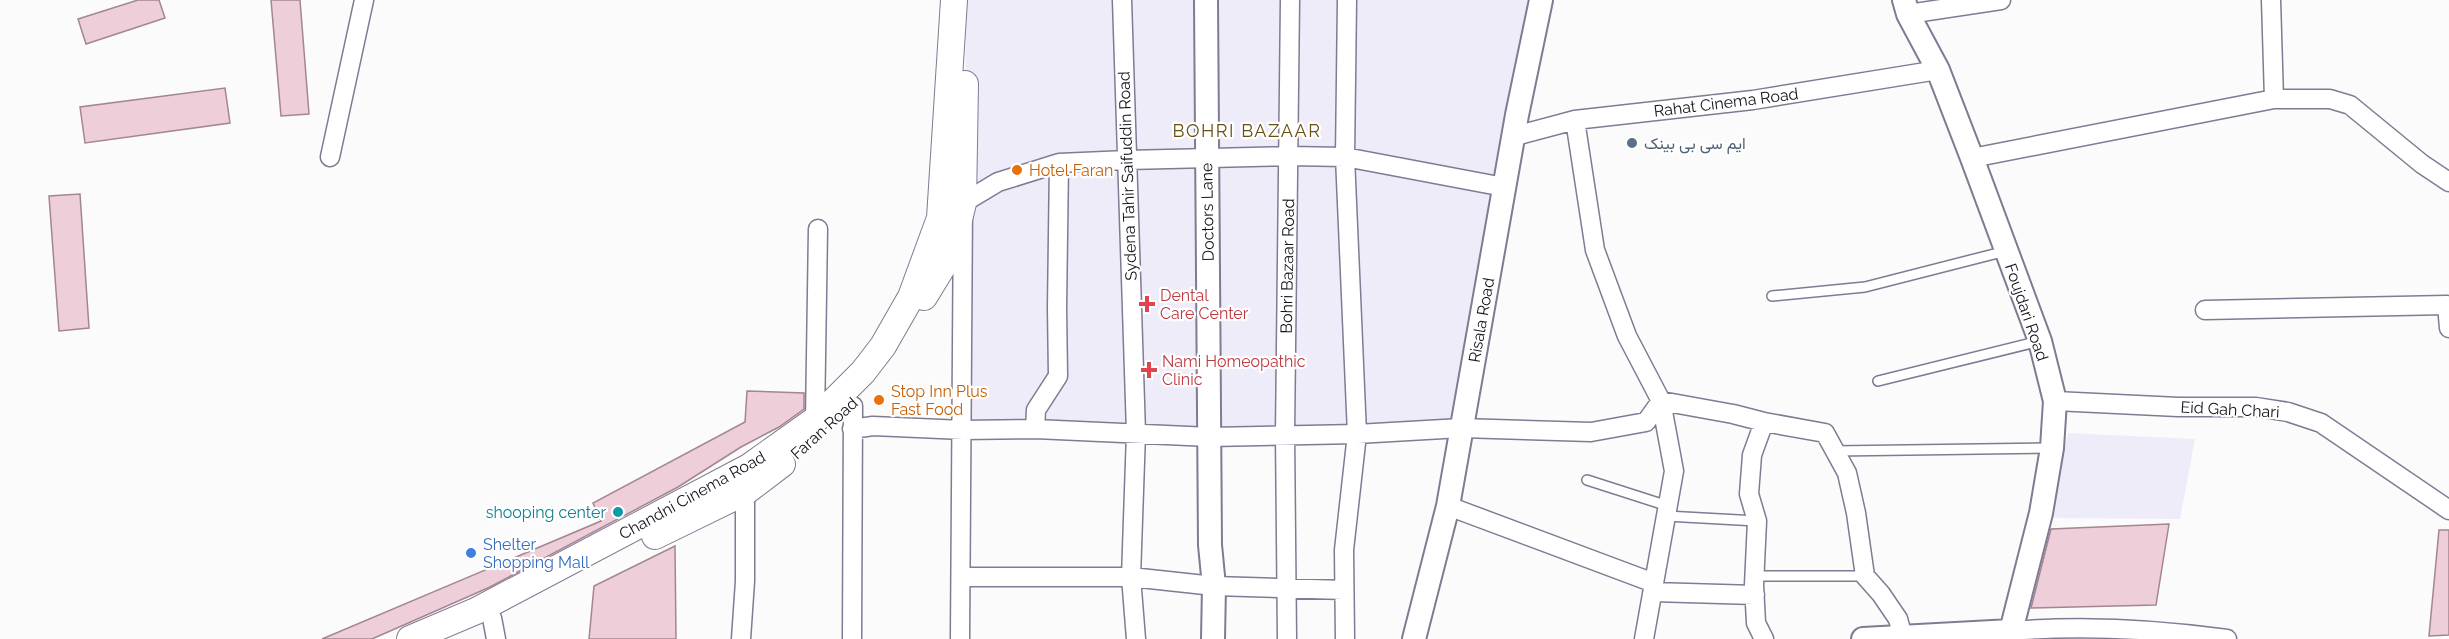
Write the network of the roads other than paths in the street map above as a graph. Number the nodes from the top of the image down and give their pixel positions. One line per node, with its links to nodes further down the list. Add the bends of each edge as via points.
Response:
1 (363, 0): 17 (street)
2 (954, 0): 36 (main road, Chandni Cinema Road, via 940,218 911,297 883,346)
3 (966, 0): 25 (main road, Faran Road)
4 (1122, 0): 21 (street, Sydena Tahir Saifuddin Road)
5 (1206, 0): 20 (street, Doctors Lane)
6 (1290, 0): 16 (street, Bohri Bazaar Road)
7 (1347, 0): 18 (street)
8 (1541, 0): 15 (street, Risala Road)
9 (2001, 0): 11 (street)
10 (2271, 0): 13 (street)
11 (1906, 7): 12 (street, Foujdari Road)
12 (1938, 70): 14 (street, Rahat Cinema Road, via 1753,100); 19 (street, Foujdari Road)
13 (2274, 99): 19 (street); 23 (street, via 2330,99 2350,105)
14 (1575, 120): 15 (street, Rahat Cinema Road); 33 (street, via 1595,250 1627,336)
15 (1515, 136): 24 (street, Risala Road)
16 (1289, 156): 18 (street); 20 (street); 42 (street, Bohri Bazaar Road)
17 (330, 157)
18 (1346, 157): 24 (street); 43 (street)
19 (1972, 158): 27 (street, Foujdari Road)
20 (1206, 159): 21 (street); 44 (street, Doctors Lane)
21 (1127, 160): 22 (street); 41 (street, Sydena Tahir Saifuddin Road)
22 (1059, 163): 25 (street, via 998,182); 39 (street, via 1058,376 1036,410)
23 (2449, 182)
24 (1504, 187): 38 (street, Risala Road)
25 (963, 203): 35 (main road, Faran Road, via 951,253); 40 (street)
26 (818, 229): 36 (street)
27 (2006, 251): 28 (lane, via 1865,288); 31 (street, Foujdari Road)
28 (1772, 296)
29 (2205, 310): 30 (street, via 2447,305)
30 (2449, 328)
31 (2040, 341): 32 (lane); 34 (street, Foujdari Road)
32 (1878, 381)
33 (1661, 401): 37 (street); 38 (street, via 1646,422 1592,432); 51 (street, via 1674,471)
34 (2055, 401): 45 (street, Foujdari Road); 50 (street, Eid Gah Chari, via 2256,407 2288,412 2321,423)
35 (852, 418): 40 (street, via 873,426); 48 (main road, Faran Road, via 810,443); 69 (street)
36 (815, 420): 66 (main road, Chandni Cinema Road, via 749,467 476,611)
37 (1764, 422): 46 (street, via 1825,433); 52 (street, via 1751,464 1749,494)
38 (1461, 428): 43 (street); 49 (street, Risala Road)
39 (1035, 429): 40 (street); 41 (street)
40 (963, 430): 55 (street)
41 (1136, 433): 44 (street); 56 (street, Sydena Tahir Saifuddin Road)
42 (1285, 434): 43 (street); 44 (street); 58 (street, Bohri Bazaar Road)
43 (1357, 434): 60 (street, via 1344,550)
44 (1210, 437): 57 (street, Doctors Lane)
45 (2052, 448): 46 (lane); 64 (street, Foujdari Road, via 2041,513)
46 (1835, 451): 54 (street, via 1847,473)
47 (1587, 480): 51 (lane)
48 (745, 492): 62 (main road, Faran Road); 68 (street)
49 (1448, 506): 59 (street); 75 (street, Risala Road)
50 (2449, 510)
51 (1667, 511): 52 (lane); 59 (street)
52 (1757, 521): 53 (street)
53 (1755, 576): 54 (lane); 61 (street)
54 (1865, 576): 65 (street, via 1898,619)
55 (961, 577): 56 (street); 70 (street)
56 (1131, 577): 57 (street); 71 (street, Sydena Tahir Saifuddin Road)
57 (1214, 586): 58 (street); 72 (street, Doctors Lane)
58 (1286, 587): 60 (street); 73 (street, Bohri Bazaar Road)
59 (1653, 588): 61 (street); 76 (street)
60 (1344, 590): 74 (street)
61 (1755, 595): 77 (street, via 1756,623)
62 (494, 628): 67 (main road, Faran Road)
63 (2109, 634): 64 (street, via 2044,628); 79 (street, via 2190,634)
64 (2010, 635): 65 (street)
65 (1903, 637): 78 (street)
66 (410, 639)
67 (445, 639)
68 (741, 639)
69 (852, 639)
70 (960, 639)
71 (1136, 639)
72 (1213, 639)
73 (1287, 639)
74 (1345, 639)
75 (1414, 639)
76 (1644, 639)
77 (1764, 639)
78 (1863, 639)
79 (2227, 639)

